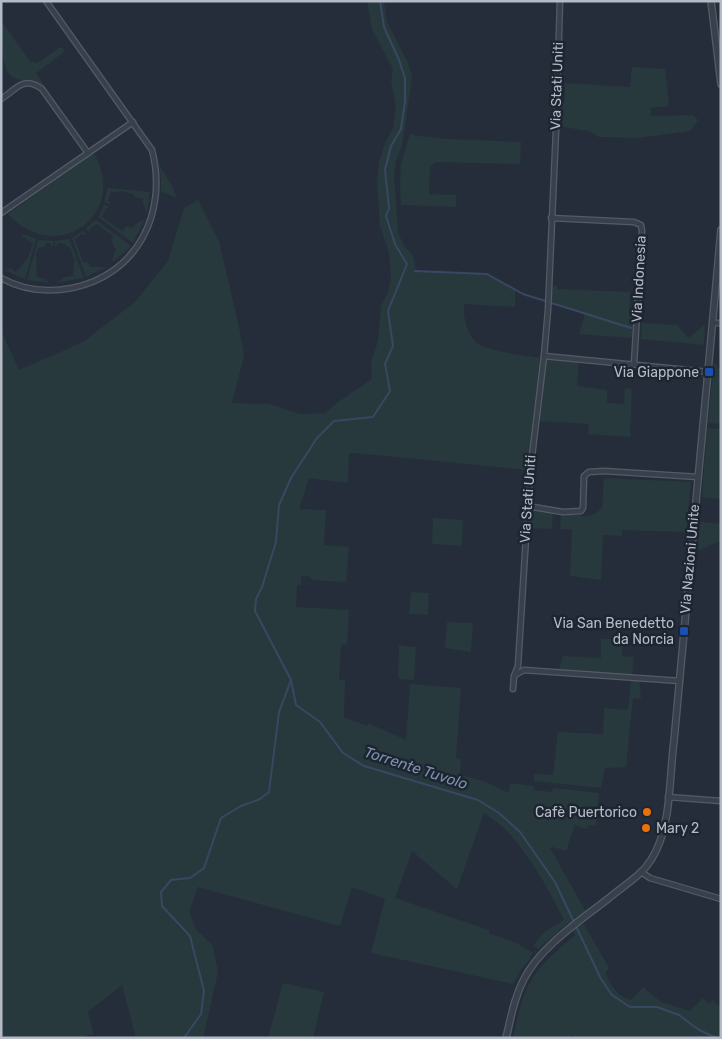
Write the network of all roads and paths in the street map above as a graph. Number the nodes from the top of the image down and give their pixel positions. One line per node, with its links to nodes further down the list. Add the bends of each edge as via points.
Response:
1 (46, 1): 6 (street)
2 (560, 1): 9 (street, Via Stati Uniti)
3 (711, 1): 4 (street)
4 (721, 84)
5 (1, 99): 7 (street, via 20,84 37,85)
6 (133, 122): 7 (street); 12 (street, via 152,150 156,178 152,216 136,249 121,266 81,287 35,290)
7 (88, 153): 8 (street)
8 (1, 213)
9 (551, 218): 15 (street, Via Stati Uniti); 16 (street, Via Indonesia, via 641,225)
10 (721, 230): 11 (street, Via Nazioni Unite)
11 (720, 259): 13 (street, Via Nazioni Unite)
12 (1, 278)
13 (714, 323): 14 (street); 17 (street, Via Nazioni Unite)
14 (721, 323)
15 (544, 356): 16 (street); 19 (street, Via Stati Uniti)
16 (634, 364): 17 (street)
17 (709, 372): 18 (street, Via Nazioni Unite)
18 (698, 477): 19 (street, via 589,472 584,476 581,511 563,512); 23 (street, Via Nazioni Unite)
19 (527, 506): 20 (street, Via Stati Uniti)
20 (518, 666): 21 (street); 22 (street, Via Stati Uniti)
21 (524, 670): 22 (street); 23 (street)
22 (514, 676): 24 (street, Via Stati Uniti)
23 (680, 680): 25 (street, Via Nazioni Unite)
24 (513, 689)
25 (668, 797): 26 (street); 27 (street, Via Nazioni Unite, via 658,846)
26 (721, 801)
27 (641, 872): 28 (street, via 650,878); 29 (street, Via Nazioni Unite, via 541,955 524,978)
28 (721, 899)
29 (506, 1038)

